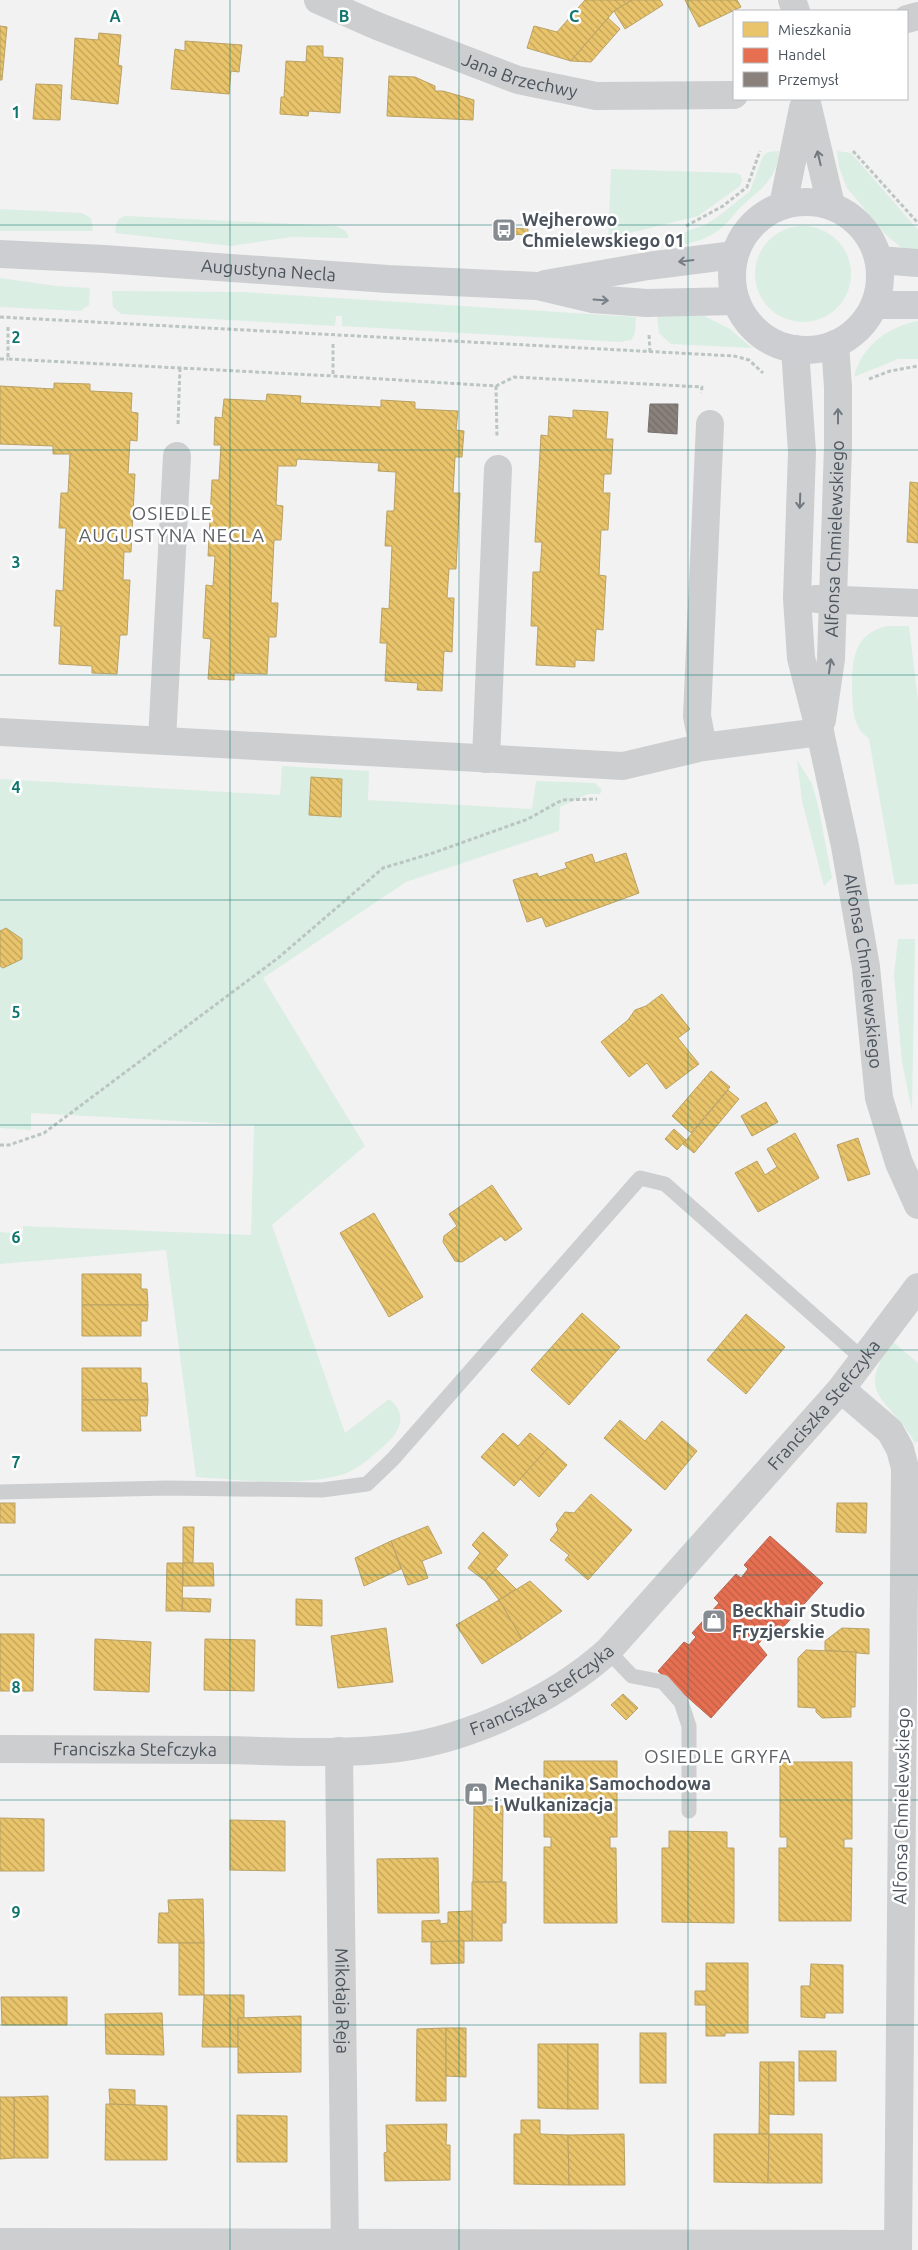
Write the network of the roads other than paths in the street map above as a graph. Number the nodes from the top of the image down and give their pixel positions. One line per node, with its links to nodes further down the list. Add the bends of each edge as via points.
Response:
1 (318, 0): 2 (street, Jana Brzechwy, via 518,80 596,96)
2 (733, 95)
3 (806, 100): 5 (street)
4 (806, 100): 6 (street, one-way to 4)
5 (783, 205): 6 (main road, via 807,201); 8 (main road, via 761,216 744,234)
6 (831, 205): 9 (main road, via 853,218 869,237)
7 (0, 254): 11 (main road, Augustyna Necla)
8 (734, 256): 11 (main road, Augustyna Necla, one-way to 11, via 648,266); 12 (main road, via 731,278)
9 (879, 260): 10 (main road); 13 (main road, via 880,283)
10 (918, 263)
11 (537, 286): 12 (main road, Augustyna Necla, one-way to 12, via 592,299 647,303)
12 (736, 301): 16 (main road, via 749,324 770,341)
13 (875, 305): 14 (main road); 15 (main road, via 851,335)
14 (918, 305)
15 (835, 344): 16 (main road, via 815,350); 21 (street, Alfonsa Chmielewskiego, one-way to 15, via 838,446)
16 (795, 349): 20 (street, Alfonsa Chmielewskiego, one-way to 20, via 802,452)
17 (710, 424): 26 (street, via 697,716)
18 (177, 456): 25 (street)
19 (498, 470): 27 (street)
20 (797, 598): 21 (street); 24 (street, Alfonsa Chmielewskiego, via 801,658)
21 (833, 600): 22 (street); 24 (street, Alfonsa Chmielewskiego, one-way to 21, via 831,658)
22 (918, 603)
23 (0, 732): 25 (street)
24 (820, 732): 26 (street); 28 (street, Alfonsa Chmielewskiego, via 845,846 866,967 879,1098 899,1163)
25 (162, 740): 27 (street)
26 (703, 747): 27 (street, via 623,766)
27 (486, 759)
28 (918, 1205)
29 (918, 1287): 30 (street, Franciszka Stefczyka)
30 (863, 1359): 31 (street, Franciszka Stefczyka); 32 (lane, via 665,1184 640,1178 393,1459 367,1484 322,1490 167,1488)
31 (841, 1389): 33 (street, Franciszka Stefczyka); 39 (street, Alfonsa Chmielewskiego, via 890,1431 900,1449 905,1468)
32 (0, 1492)
33 (608, 1651): 35 (street, Franciszka Stefczyka, via 580,1675 525,1707 450,1736 398,1748); 36 (lane, via 632,1676 663,1682 681,1702 689,1726)
34 (0, 1749): 35 (street, Franciszka Stefczyka)
35 (339, 1751): 38 (street, Mikołaja Reja)
36 (689, 1811)
37 (0, 2242): 38 (street)
38 (345, 2246): 39 (street)
39 (898, 2247)

